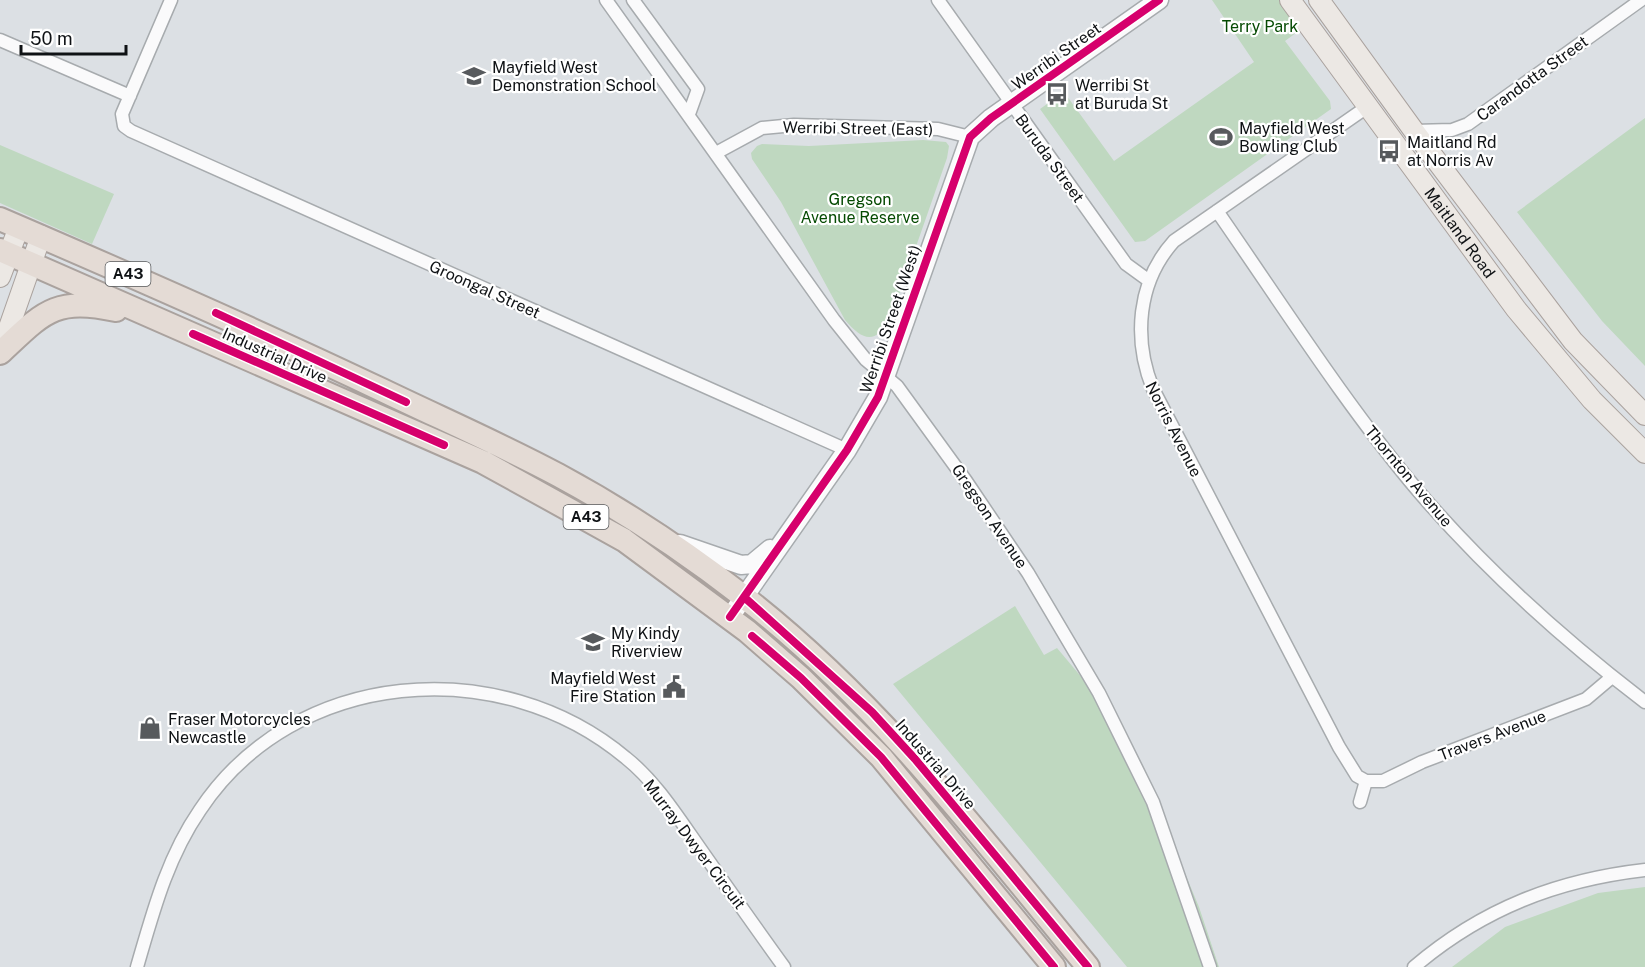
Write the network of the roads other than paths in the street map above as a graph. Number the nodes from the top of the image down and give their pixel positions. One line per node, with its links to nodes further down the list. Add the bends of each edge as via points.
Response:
1 (171, 0): 10 (street)
2 (606, 0): 13 (street, Gregson Avenue)
3 (633, 0): 13 (street, via 698,89)
4 (938, 0): 11 (street, Buruda Street)
5 (1159, 0): 11 (main road, Werribi Street)
6 (1290, 0): 12 (main road, Maitland Road)
7 (1319, 0): 14 (main road, Maitland Road)
8 (1633, 2): 14 (street, Carandotta Street, via 1468,124 1446,130)
9 (0, 40): 10 (street)
10 (130, 96): 28 (street, Groongal Street, via 122,114 124,126 153,141)
11 (1011, 104): 15 (main road, Werribi Street); 23 (street, Buruda Street, via 1125,264)
12 (1366, 107): 17 (street, Norris Avenue); 29 (main road, Maitland Road, via 1516,309 1592,400)
13 (688, 114): 16 (street, Gregson Avenue)
14 (1414, 131): 27 (main road, Maitland Road, via 1574,341)
15 (970, 136): 16 (street, Werribi Street (East), via 938,129 794,125 762,129); 26 (main road, Werribi Street (West))
16 (716, 153): 26 (street, Gregson Avenue, via 834,320 866,360)
17 (1217, 211): 23 (street, Norris Avenue, via 1174,241 1159,257); 34 (street, Thornton Avenue, via 1367,426 1420,492 1513,589)
18 (9, 223): 19 (highway, Industrial Drive / A43); 20 (main road)
19 (41, 236): 21 (main road); 31 (highway, Industrial Drive / A43, via 293,347 502,447 607,503)
20 (4, 252): 21 (highway, Industrial Drive / A43); 22 (main road)
21 (29, 263): 24 (highway, Industrial Drive / A43); 25 (main road)
22 (0, 277)
23 (1148, 280): 36 (street, Norris Avenue, via 1140,332 1143,365 1153,389 1339,747 1357,776)
24 (162, 320): 25 (highway, via 92,305 59,307 34,321); 33 (highway, Industrial Drive / A43, via 525,483 624,540)
25 (0, 353)
26 (886, 375): 28 (main road, Werribi Street (West), via 878,397); 43 (street, Gregson Avenue, via 918,413 1028,573 1099,693 1153,802)
27 (1645, 415)
28 (847, 450): 30 (main road, Werribi Street (West))
29 (1645, 453)
30 (795, 522): 31 (main road, via 758,561 746,566); 32 (main road, Werribi Street (West))
31 (662, 538): 32 (highway, Industrial Drive / A43)
32 (744, 597): 33 (main road, Werribi Street (West)); 42 (highway, Industrial Drive / A43, via 872,712)
33 (730, 617): 41 (highway, Industrial Drive / A43, via 801,678 881,757)
34 (1612, 677): 35 (street, Thornton Avenue); 36 (street, Travers Avenue, via 1586,699 1383,781)
35 (1645, 702)
36 (1366, 781): 37 (street)
37 (1360, 802)
38 (1645, 870): 44 (street, via 1577,882 1523,898 1473,924)
39 (137, 967): 40 (street, Murray Dwyer Circuit, via 176,849 201,808 245,759 292,726 333,706 387,692 430,688 508,696 548,709 593,733 627,758 660,792)
40 (784, 967)
41 (1054, 967)
42 (1088, 967)
43 (1210, 967)
44 (1414, 967)

